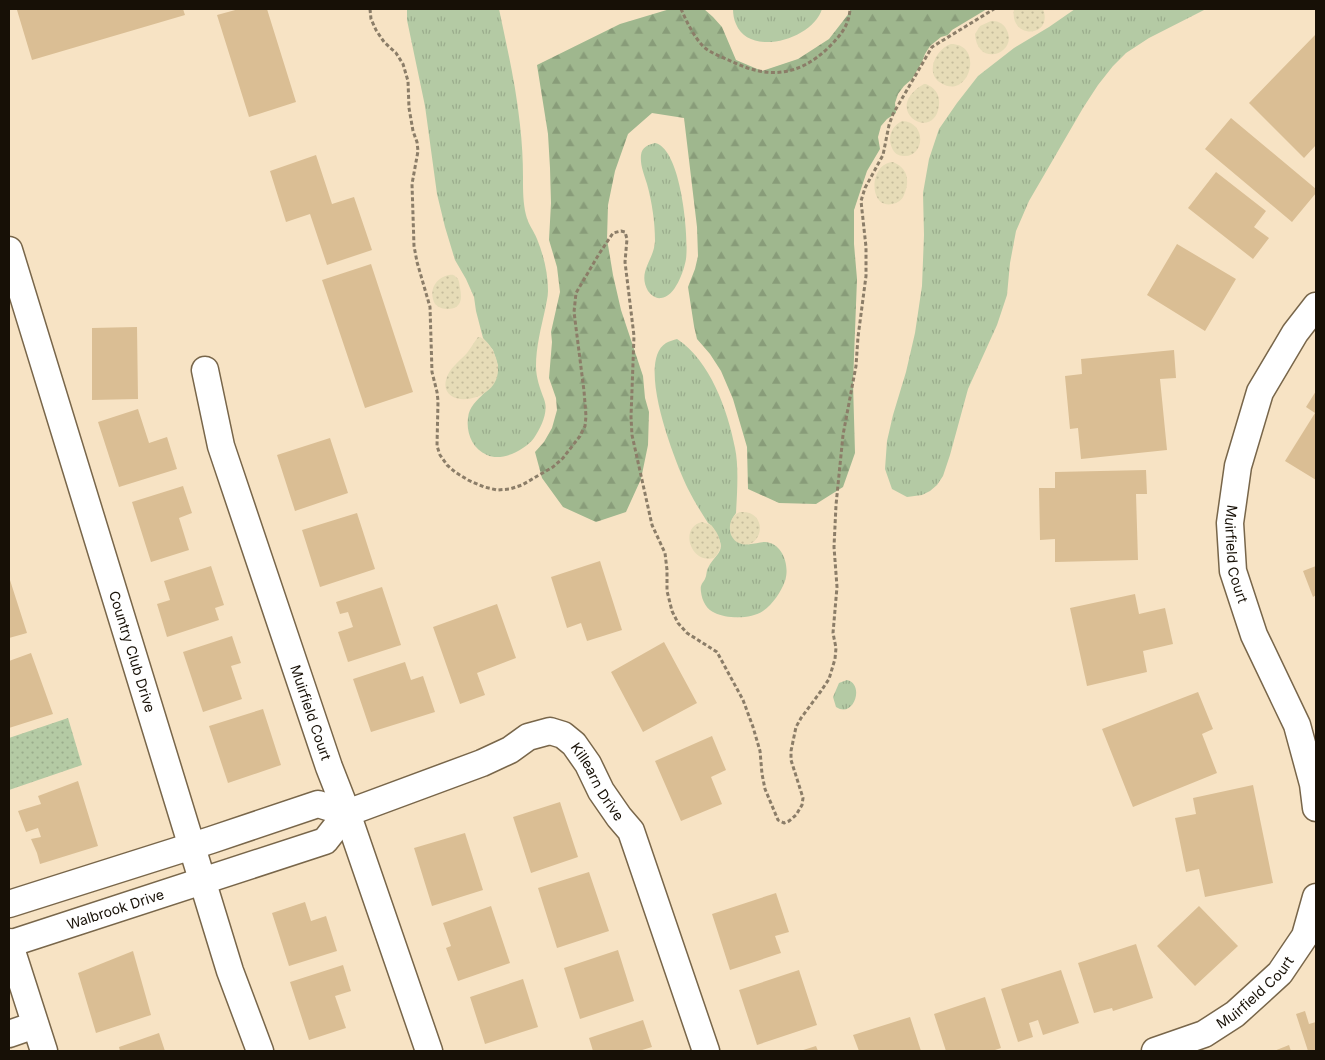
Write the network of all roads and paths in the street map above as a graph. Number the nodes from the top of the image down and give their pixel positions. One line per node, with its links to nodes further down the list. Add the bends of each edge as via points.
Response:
1 (370, 9): 4 (path, via 376,30 403,64 408,81 409,108 418,151 412,184 414,246 430,307 440,455 462,476 498,490 510,489 553,467 571,448 585,426 586,416 574,312 576,293 613,233 626,232 625,262 634,336 632,435 652,525 664,553 672,611 687,632 717,652 739,693 760,750 765,789 778,820 784,823 790,821 802,805 791,760 796,728 829,680 835,659 836,505 866,276 861,201 883,155 893,114 932,47)
2 (681, 9): 3 (path, via 705,47 746,68 765,73 784,72 804,66 816,58 846,27)
3 (850, 9)
4 (994, 9)
5 (9, 250): 10 (street, Country Club Drive)
6 (1316, 306): 8 (street, Muirfield Court, via 1295,333 1260,392 1238,466 1230,524 1233,571 1254,635 1297,725)
7 (205, 370): 9 (street, Muirfield Court, via 221,446)
8 (1316, 808)
9 (347, 814): 10 (street, via 318,804); 11 (street, via 325,841); 21 (street, Muirfield Court); 22 (street, Killearn Drive, via 482,763 528,737 550,731 563,735 574,744 601,791 631,831)
10 (191, 846): 11 (street, Country Club Drive); 12 (street)
11 (212, 877): 15 (street, Walbrook Drive); 20 (street, Country Club Drive, via 230,971)
12 (73, 884): 13 (street); 15 (street)
13 (9, 904)
14 (1315, 906): 23 (street, Muirfield Court, via 1305,936 1280,973 1235,1014 1204,1034)
15 (83, 920): 16 (street, Walbrook Drive)
16 (9, 943): 17 (street)
17 (35, 1025): 18 (street); 19 (street)
18 (9, 1034)
19 (44, 1051)
20 (260, 1051)
21 (429, 1051)
22 (706, 1051)
23 (1155, 1051)

